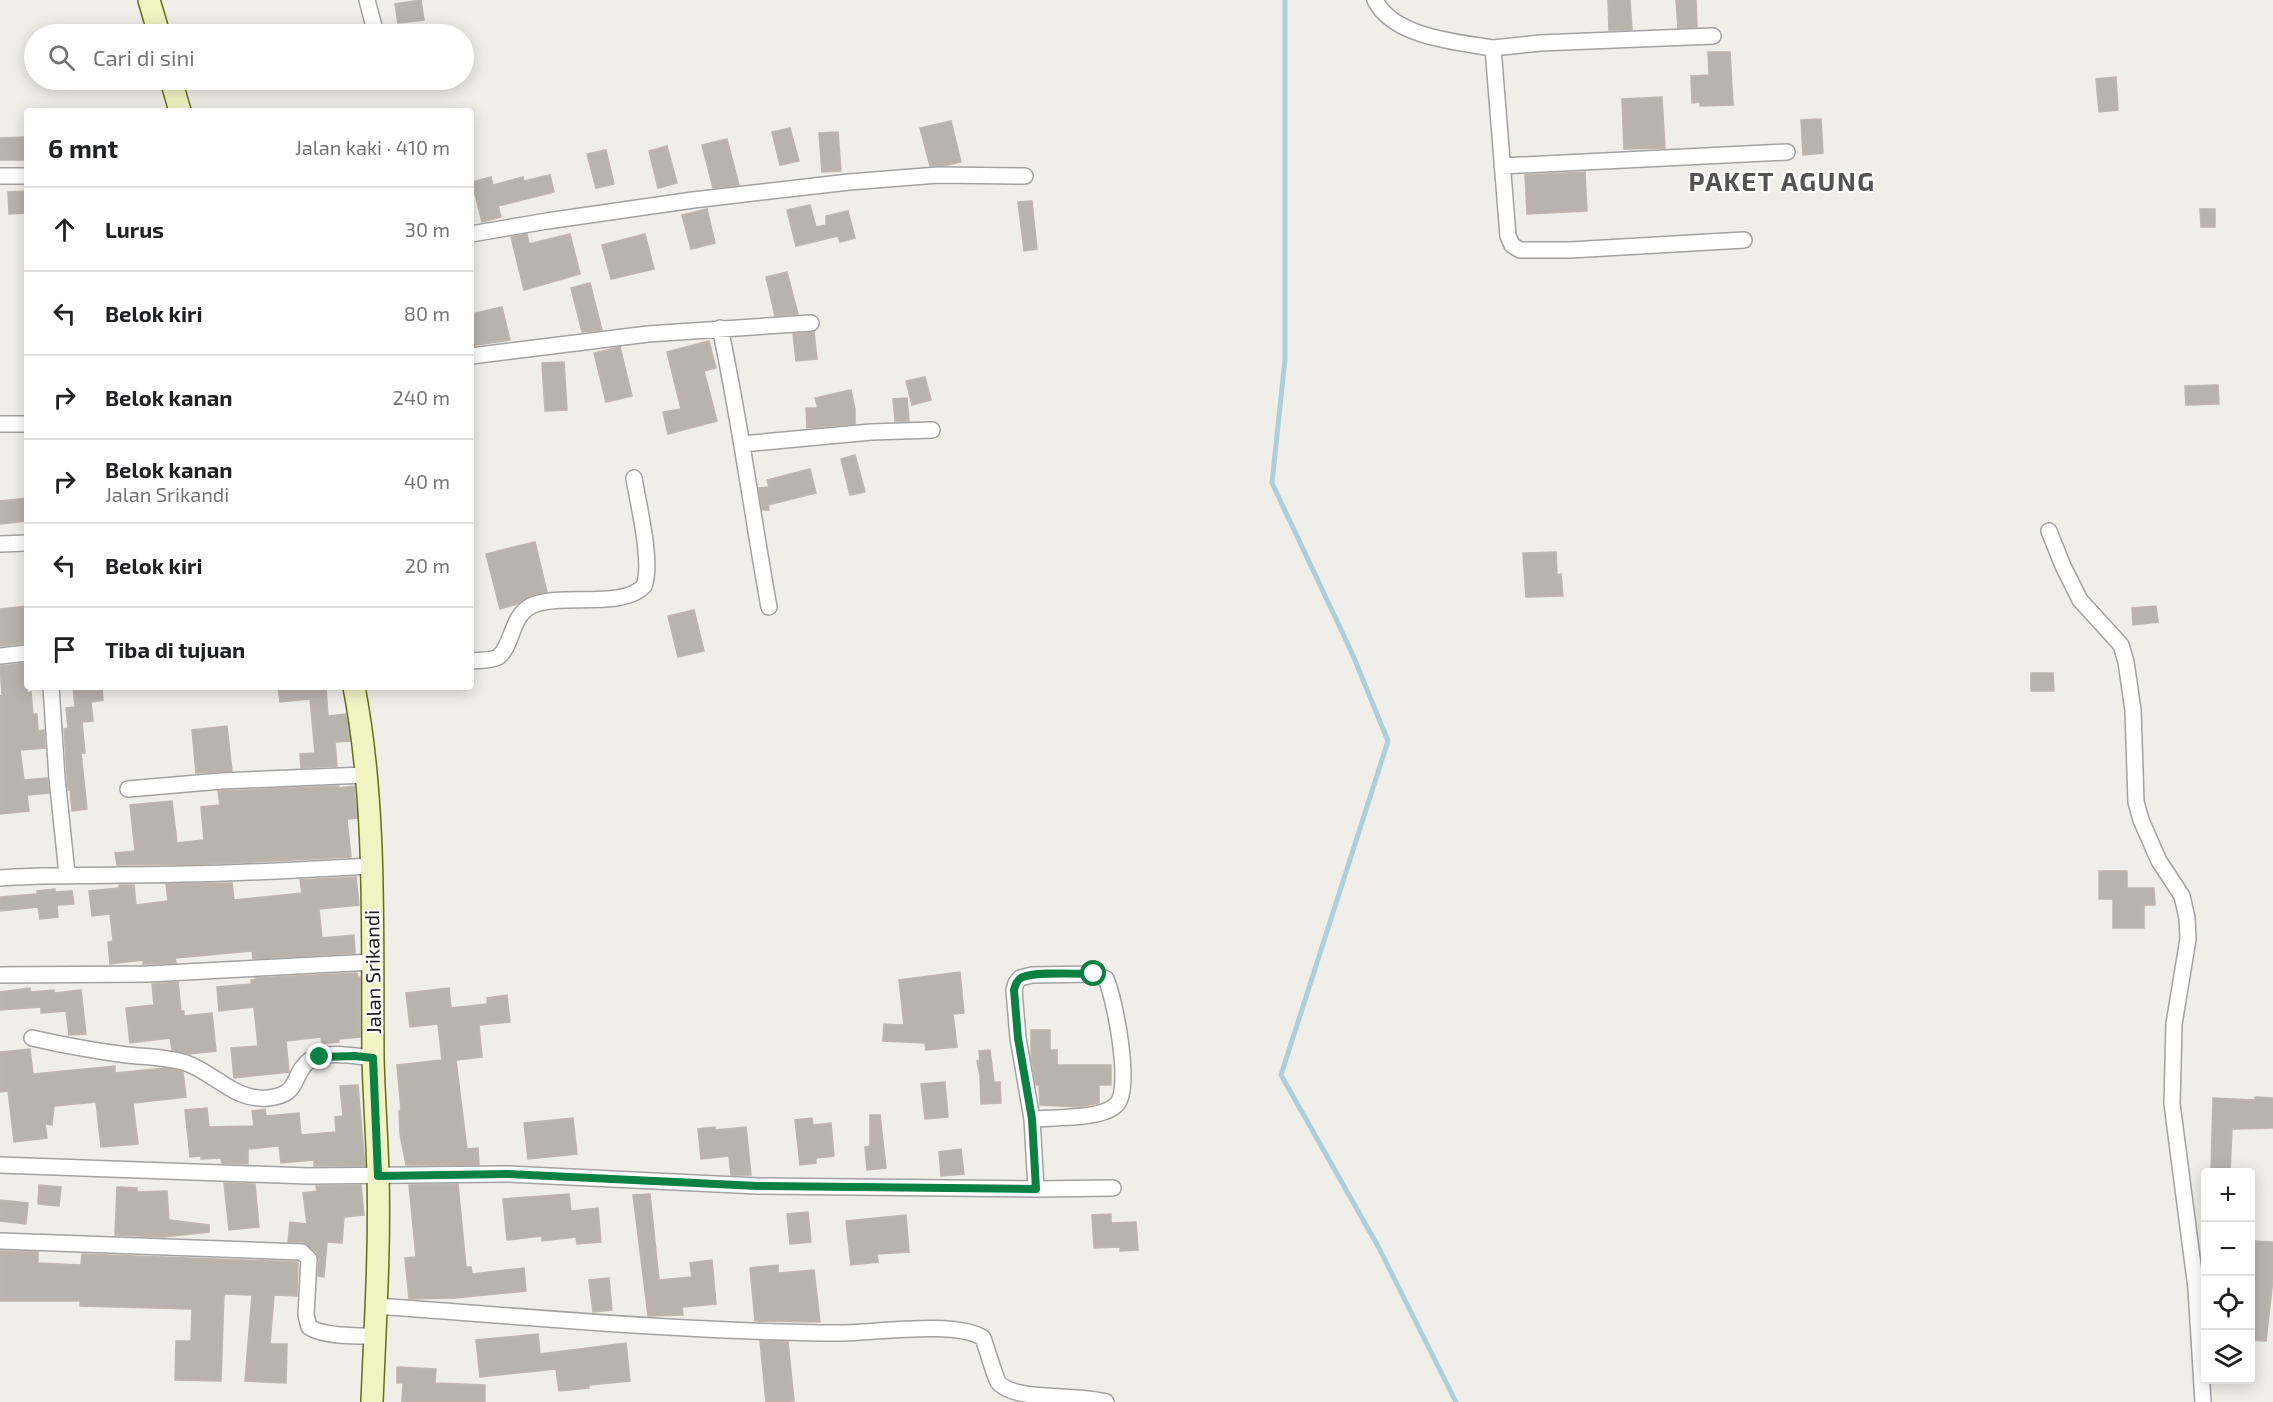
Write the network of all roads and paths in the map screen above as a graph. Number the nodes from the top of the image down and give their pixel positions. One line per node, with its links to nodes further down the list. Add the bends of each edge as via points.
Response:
1 (149, 0): 4 (street)
2 (367, 0): 5 (street)
3 (1375, 0): 7 (street, via 1397,25)
4 (156, 24)
5 (373, 24)
6 (1713, 36): 7 (street)
7 (1493, 48): 11 (street)
8 (174, 90): 9 (street)
9 (179, 108)
10 (1787, 152): 11 (street)
11 (1502, 166): 16 (street, via 1508,236 1520,250)
12 (0, 176): 13 (street)
13 (24, 176)
14 (1025, 176): 15 (street, via 849,182 693,200)
15 (474, 233)
16 (1744, 240)
17 (811, 323): 18 (street)
18 (720, 328): 19 (street); 23 (street)
19 (474, 356)
20 (24, 423): 21 (street)
21 (0, 424)
22 (932, 430): 23 (street)
23 (742, 444): 28 (street)
24 (634, 478): 31 (street, via 645,551 644,586 631,596 535,604 520,616 501,654)
25 (2049, 531): 53 (street, via 2080,600 2121,645 2133,710 2140,820 2159,861 2182,896 2187,918 2186,956 2174,1024 2172,1104 2196,1288)
26 (24, 543): 27 (street)
27 (0, 544)
28 (769, 607)
29 (24, 652): 30 (street)
30 (0, 656)
31 (474, 661)
32 (51, 690): 37 (street)
33 (355, 690): 34 (street, Jalan Srikandi)
34 (365, 775): 35 (street); 36 (street, Jalan Srikandi)
35 (128, 789)
36 (370, 866): 37 (street); 39 (street, Jalan Srikandi)
37 (67, 874): 38 (street)
38 (0, 878)
39 (373, 962): 40 (street, via 148,974); 42 (street, Jalan Srikandi)
40 (0, 975)
41 (32, 1038): 42 (street, via 180,1061 210,1073 240,1095 253,1098 284,1095 310,1060)
42 (373, 1058): 45 (street, Jalan Srikandi)
43 (1032, 1119): 43 (street, via 1018,1038 1016,983 1032,975 1094,974 1106,979 1112,992 1122,1061 1124,1089 1118,1103 1100,1114); 47 (street)
44 (0, 1165): 45 (street)
45 (378, 1176): 47 (street, via 508,1174 758,1186); 49 (street, Jalan Srikandi)
46 (1113, 1188): 47 (street)
47 (1036, 1189)
48 (0, 1241): 50 (street, via 302,1252 309,1259 309,1327)
49 (377, 1306): 50 (street, Jalan Srikandi); 52 (street, via 716,1331 967,1330 983,1338 998,1382 1016,1399 1083,1398)
50 (376, 1336): 51 (street, Jalan Srikandi)
51 (372, 1402)
52 (1106, 1402)
53 (2203, 1402)

